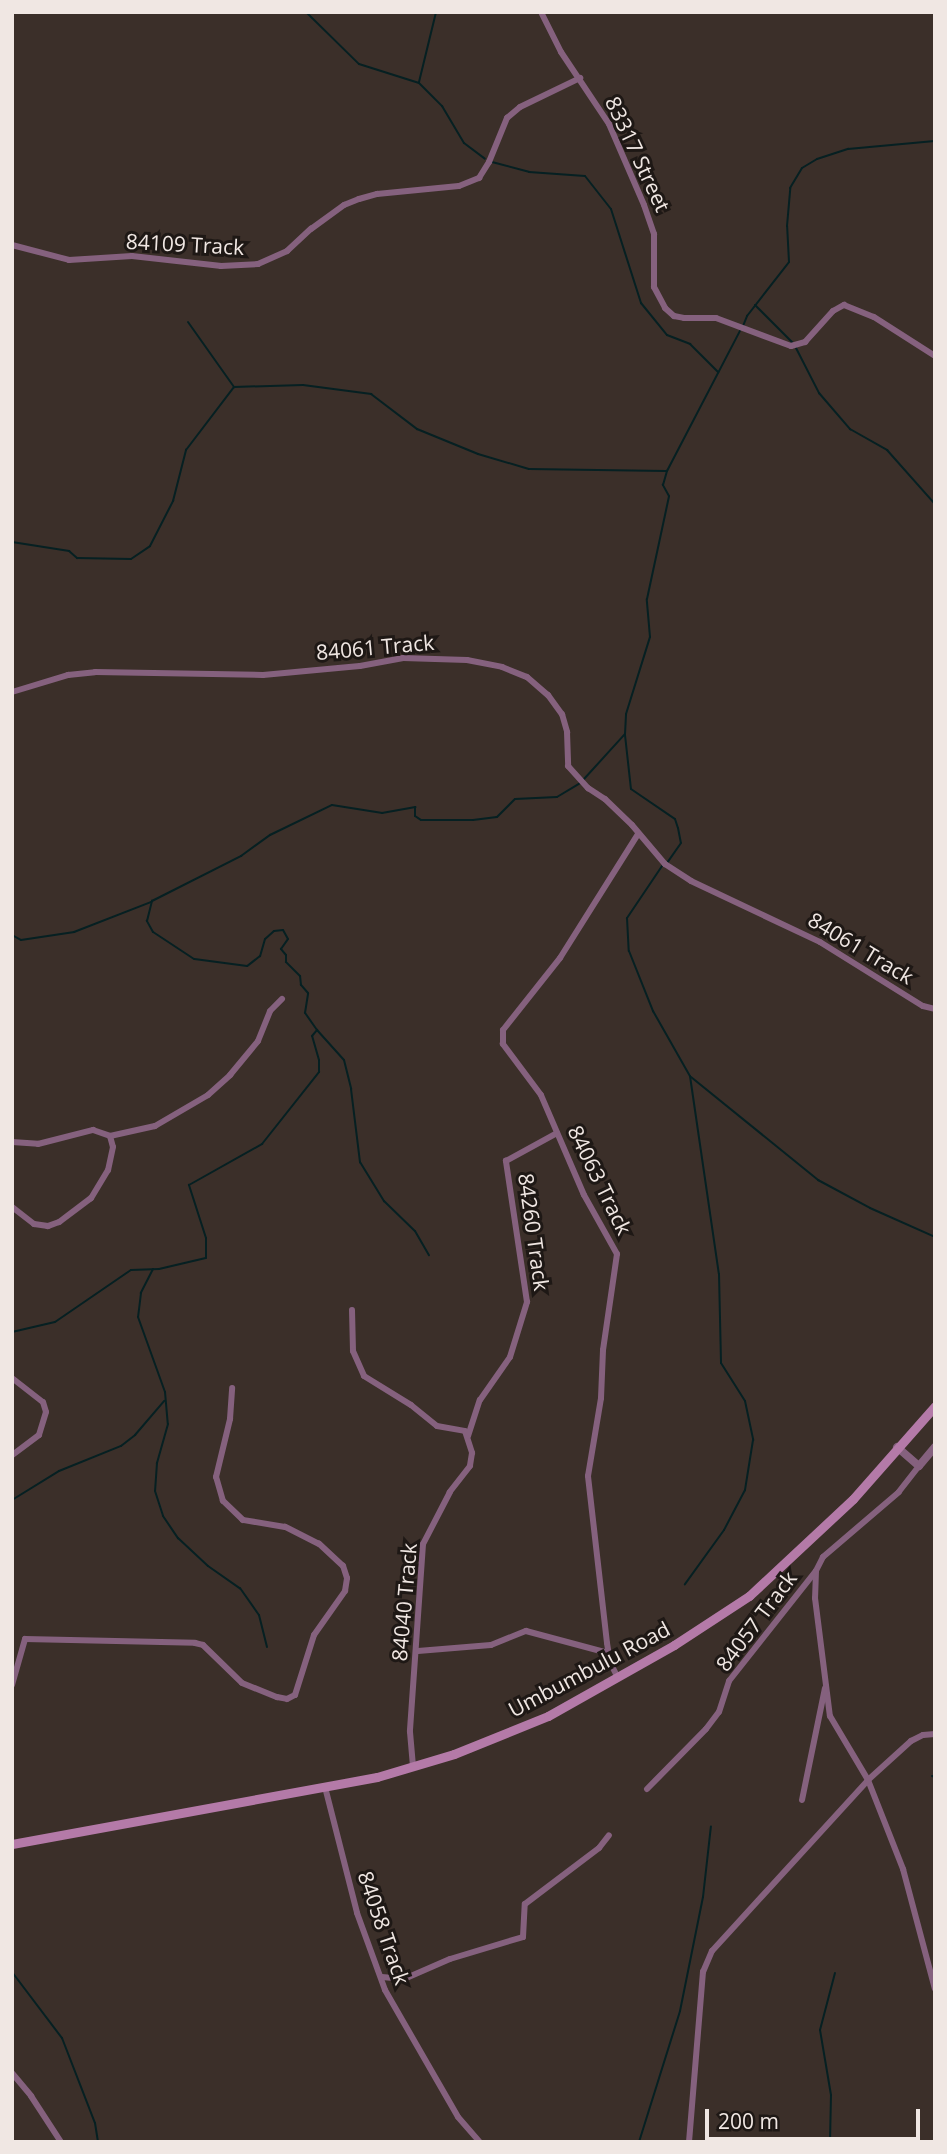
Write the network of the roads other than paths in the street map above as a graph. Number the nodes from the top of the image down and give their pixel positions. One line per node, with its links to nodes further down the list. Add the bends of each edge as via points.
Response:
1 (541, 12): 2 (street, 83317 Street)
2 (580, 78): 3 (street, 84109 Track, via 528,102 507,118 479,178 460,186 359,199 344,205 287,251 258,264 221,266 132,256 69,260); 4 (street, 83317 Street, via 609,124 650,220 653,287 674,316 716,318 795,345 844,305 874,317)
3 (12, 244)
4 (935, 356)
5 (12, 692): 6 (street, 84061 Track, via 47,680 94,673 263,675 425,657 502,667 527,677 548,695 562,714 568,766)
6 (638, 834): 8 (street, 84061 Track, via 665,864 691,881 820,942); 9 (street, 84063 Track, via 560,958 503,1030 503,1044 541,1095)
7 (282, 999): 10 (street, via 270,1011 258,1041 208,1095 155,1126)
8 (935, 1009)
9 (557, 1133): 17 (street, 84260 Track, via 506,1161 527,1302 510,1357 480,1400); 24 (street, 84063 Track, via 617,1254 588,1476)
10 (110, 1136): 11 (street, via 93,1130 38,1144); 12 (street, via 113,1158 100,1186 66,1217 48,1226 34,1224)
11 (12, 1142)
12 (12, 1207)
13 (352, 1310): 17 (street, via 353,1352 364,1376 437,1426 465,1431)
14 (12, 1378): 20 (street, via 43,1402 46,1412 39,1435)
15 (232, 1388): 27 (street, via 228,1432 216,1478 223,1501 243,1520 285,1527 319,1544 336,1558 347,1578 345,1591 314,1635 298,1690 287,1699 256,1690 195,1643 25,1639)
16 (935, 1406): 18 (main road, Umbumbulu Road)
17 (468, 1436): 23 (street, 84040 Track, via 470,1466 450,1492 423,1545)
18 (897, 1447): 21 (street); 25 (main road, Umbumbulu Road, via 833,1519 749,1596)
19 (935, 1447): 21 (street)
20 (12, 1455)
21 (919, 1466): 22 (street, 84057 Track, via 899,1492 823,1557)
22 (816, 1571): 26 (street); 32 (street, 84057 Track, via 729,1681 719,1712 706,1729)
23 (418, 1651): 24 (street, via 491,1645 526,1631); 29 (street, 84040 Track, via 410,1732)
24 (608, 1653): 25 (street, 84063 Track)
25 (618, 1678): 29 (main road, Umbumbulu Road, via 548,1716)
26 (826, 1682): 30 (street, via 830,1716); 33 (street)
27 (12, 1685)
28 (935, 1734): 30 (street, via 911,1741)
29 (413, 1767): 31 (main road, Umbumbulu Road)
30 (868, 1780): 37 (street, via 903,1869); 41 (street, via 712,1951 703,1972)
31 (325, 1787): 35 (main road, Umbumbulu Road); 36 (street, 84058 Track, via 357,1913)
32 (647, 1789)
33 (802, 1800)
34 (609, 1835): 36 (street, via 525,1904 523,1937 450,1959 404,1979)
35 (12, 1844)
36 (382, 1977): 40 (street, 84058 Track, via 385,1990 458,2118)
37 (935, 1989)
38 (12, 2073): 39 (street)
39 (61, 2142)
40 (480, 2142)
41 (689, 2142)

